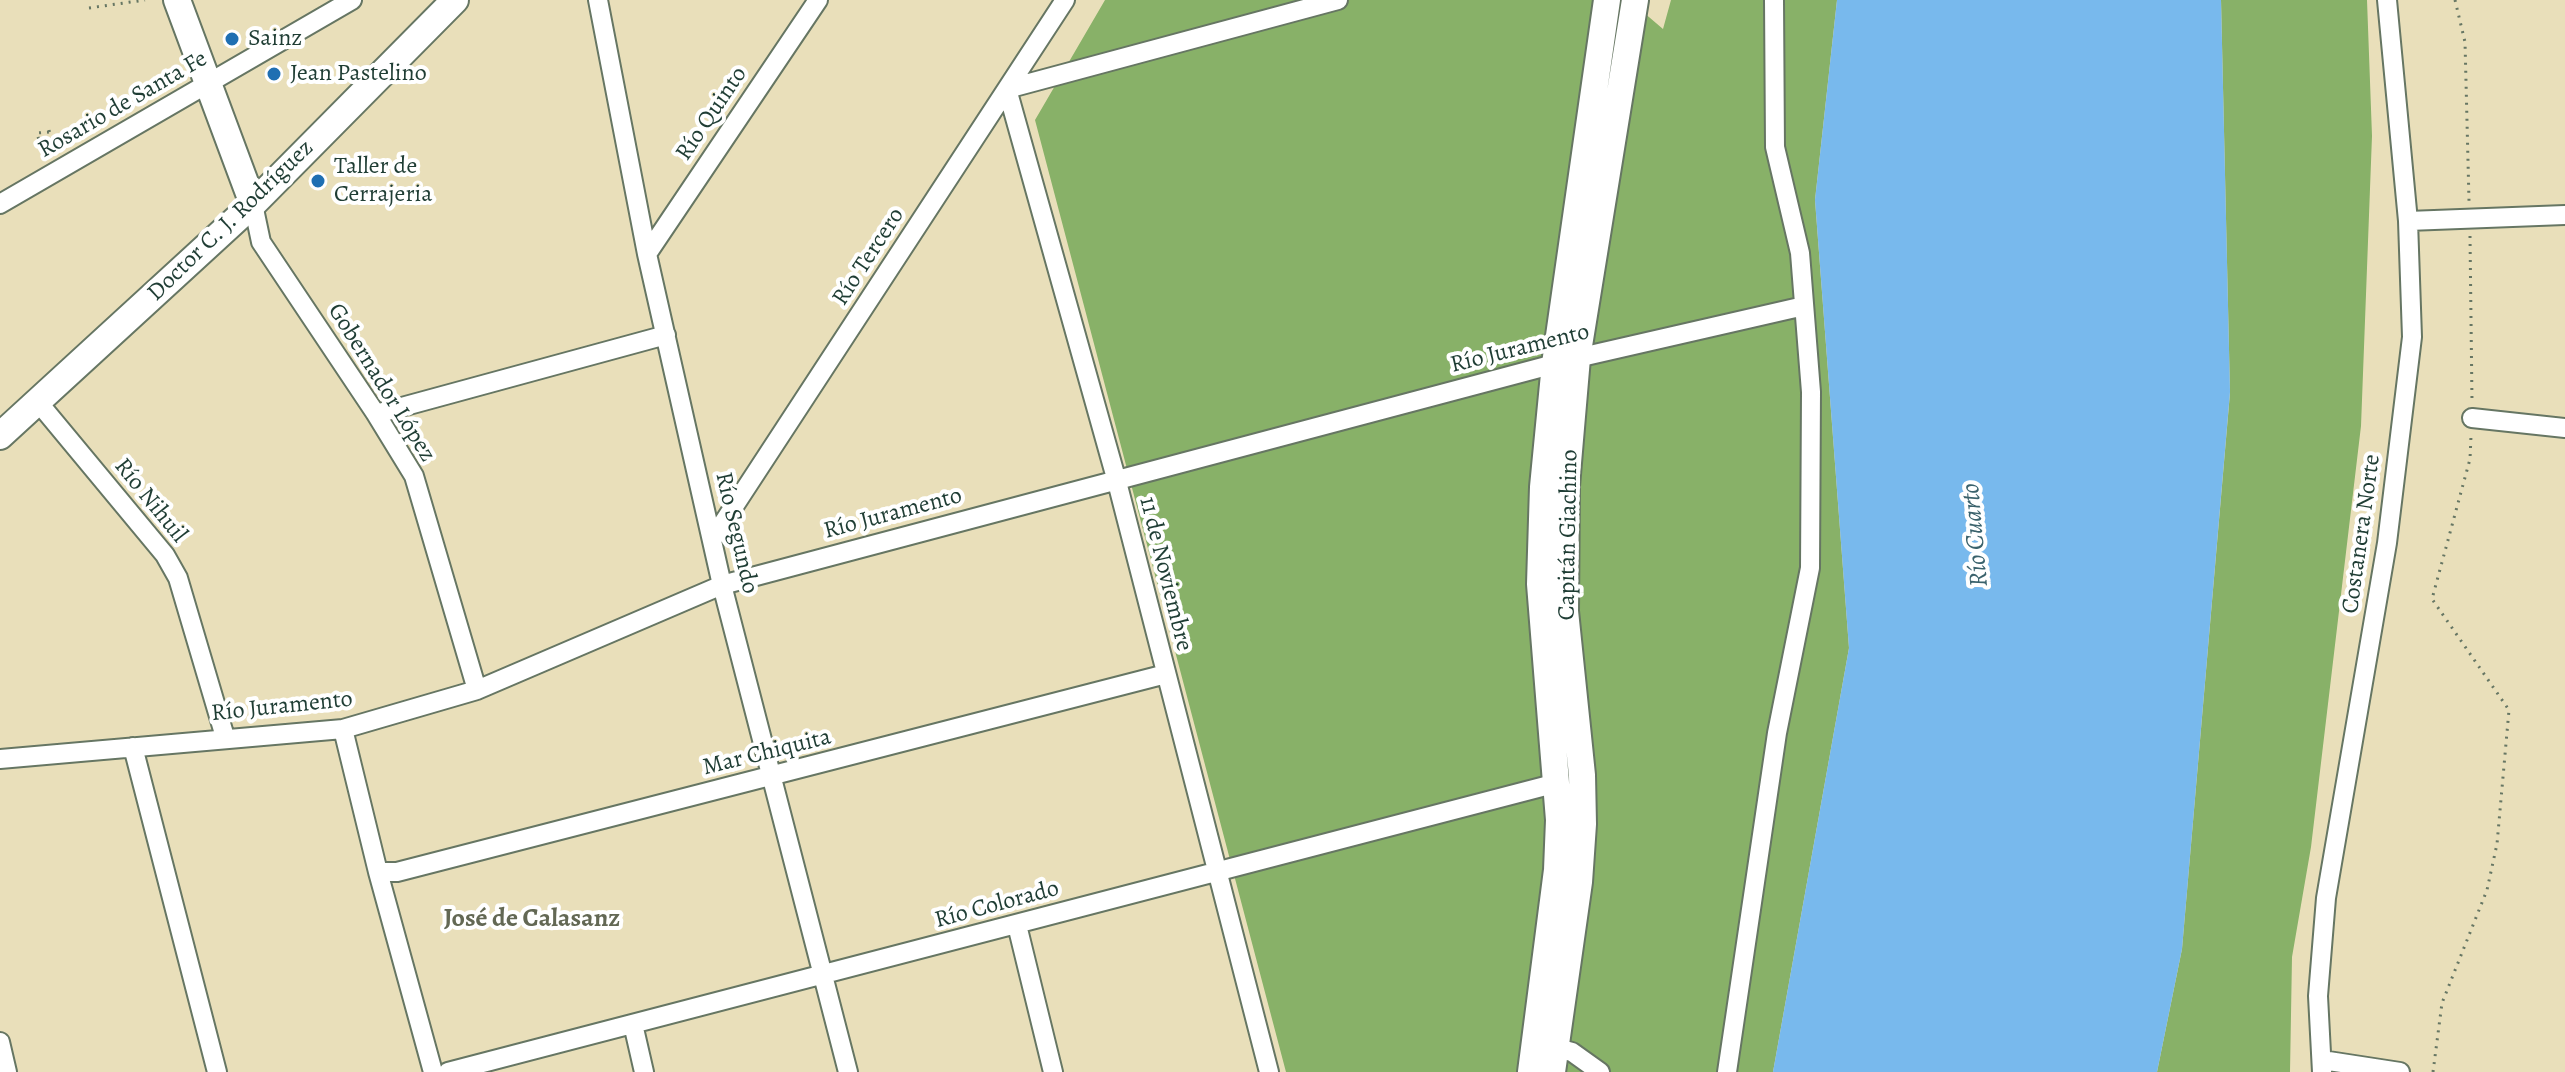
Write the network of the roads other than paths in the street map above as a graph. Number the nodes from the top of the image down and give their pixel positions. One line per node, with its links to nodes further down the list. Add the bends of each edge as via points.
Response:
1 (177, 0): 12 (main road)
2 (352, 0): 12 (street, Rosario de Santa Fe)
3 (455, 0): 15 (main road, Doctor C. J. Rodríguez)
4 (598, 0): 18 (street, Río Segundo)
5 (818, 0): 18 (street, Río Quinto)
6 (1065, 0): 13 (street, Río Tercero)
7 (1338, 0): 13 (street)
8 (1607, 0): 21 (main road, Capitán Giachino)
9 (1635, 0): 21 (main road, Capitán Giachino)
10 (1774, 0): 19 (street, via 1775,147 1800,253)
11 (2387, 0): 17 (street, Costanera Norte)
12 (207, 84): 14 (street, Rosario de Santa Fe); 15 (main road)
13 (1007, 89): 27 (street, 11 de Noviembre); 28 (street, Río Tercero)
14 (0, 204)
15 (253, 204): 22 (main road, Doctor C. J. Rodríguez); 23 (street, Gobernador López, via 261,242)
16 (2565, 215): 17 (street)
17 (2408, 221): 46 (street, Costanera Norte, via 2412,337 2387,543 2326,898 2318,996)
18 (647, 254): 20 (street, Río Segundo)
19 (1804, 306): 21 (street, Río Juramento); 57 (street, via 1811,392 1810,568 1777,733)
20 (666, 335): 23 (street); 28 (street, Río Segundo)
21 (1566, 361): 27 (street, Río Juramento); 37 (main road, Capitán Giachino, via 1543,487 1540,584); 44 (main road, Capitán Giachino, via 1565,598 1583,824 1579,882)
22 (38, 402): 26 (main road, Doctor C. J. Rodríguez); 33 (street, Río Nihuil, via 165,555 178,578)
23 (376, 414): 31 (street, Gobernador López, via 414,476)
24 (2472, 418): 25 (street)
25 (2565, 428)
26 (0, 436)
27 (1116, 478): 29 (street, Río Juramento); 30 (street, 11 de Noviembre)
28 (712, 540): 29 (street, Río Segundo)
29 (722, 585): 31 (street, Río Juramento); 36 (street, Río Segundo)
30 (1166, 674): 36 (street, Mar Chiquita); 38 (street, 11 de Noviembre)
31 (477, 690): 32 (street, Río Juramento)
32 (343, 729): 33 (street, Río Juramento); 39 (street)
33 (225, 737): 34 (street, Río Juramento)
34 (133, 747): 35 (street, Río Juramento); 48 (street)
35 (0, 759)
36 (771, 777): 39 (street, Mar Chiquita, via 397,872); 41 (street, Río Segundo)
37 (1557, 783): 38 (street, Río Colorado); 44 (main road, Capitán Giachino)
38 (1215, 871): 40 (street, Río Colorado); 54 (street, 11 de Noviembre)
39 (378, 872): 49 (street)
40 (1017, 925): 41 (street, Río Colorado); 53 (street)
41 (823, 974): 42 (street, Río Colorado); 52 (street, Río Segundo)
42 (633, 1024): 50 (street, Río Colorado); 51 (street)
43 (0, 1042): 47 (street)
44 (1547, 1054): 45 (street); 55 (main road, Capitán Giachino)
45 (1584, 1066): 56 (street)
46 (2322, 1066): 58 (street)
47 (7, 1072)
48 (217, 1072)
49 (433, 1072)
50 (448, 1072)
51 (644, 1072)
52 (848, 1072)
53 (1053, 1072)
54 (1269, 1072)
55 (1531, 1072)
56 (1600, 1072)
57 (1727, 1072)
58 (2400, 1072)

